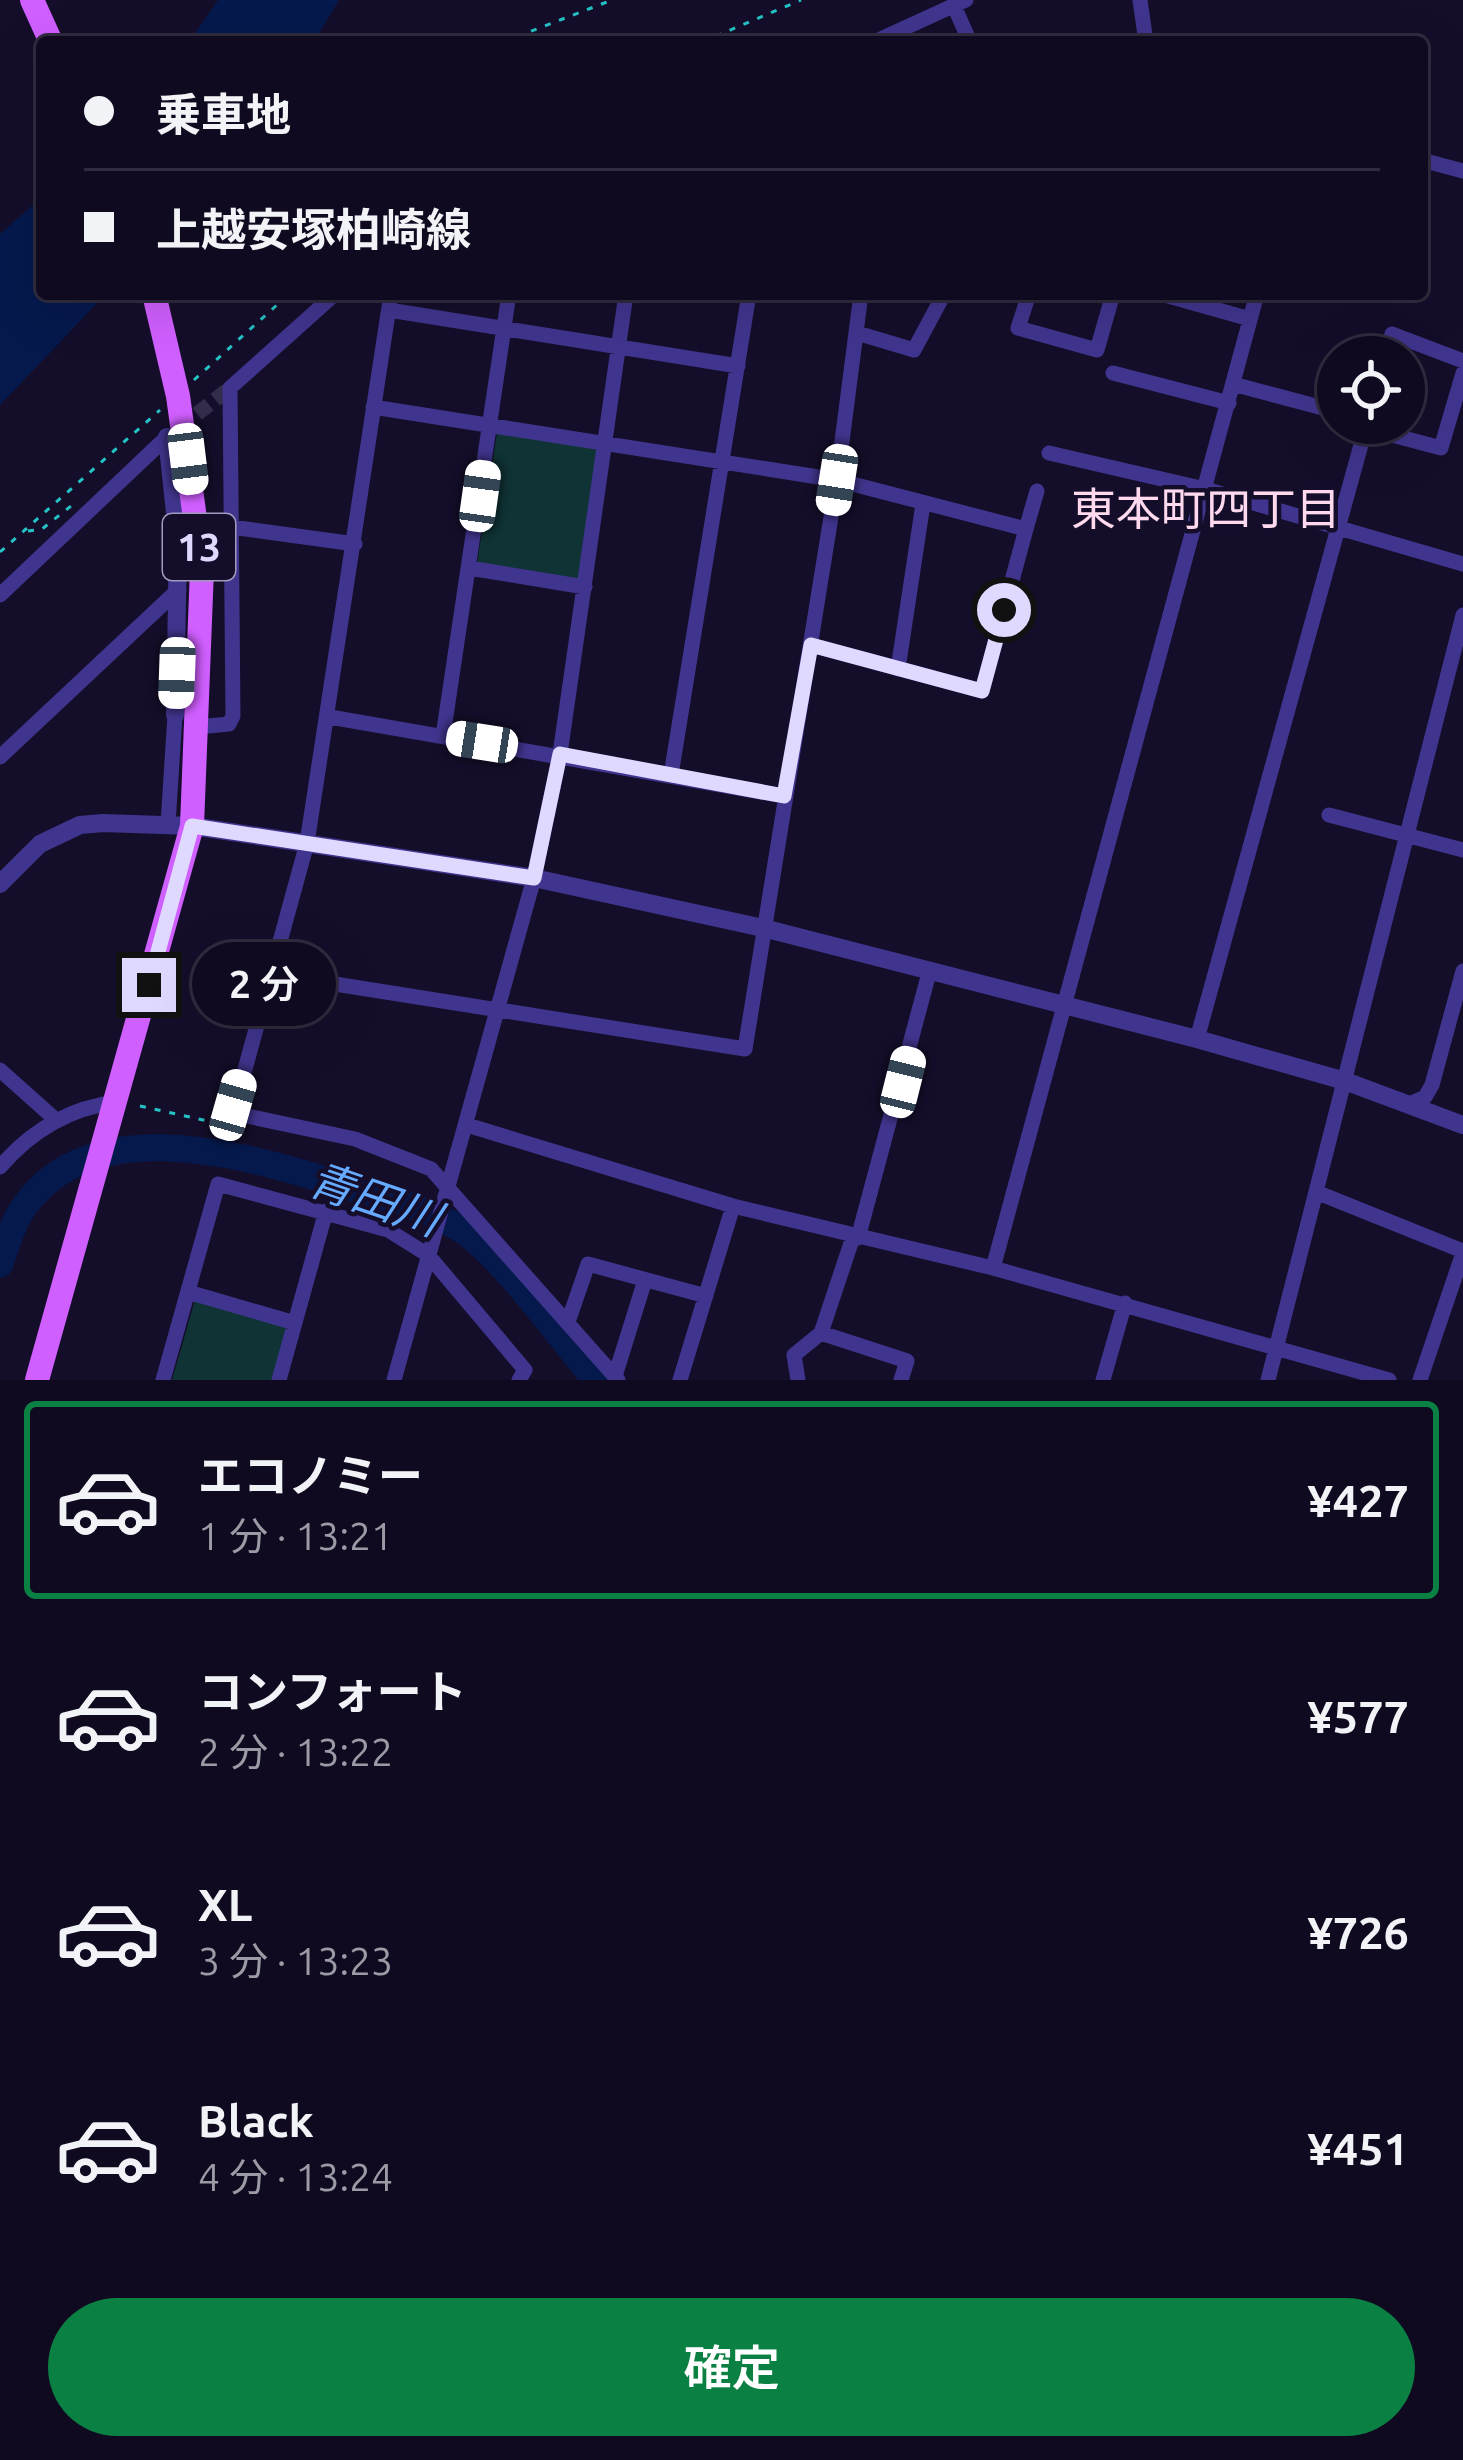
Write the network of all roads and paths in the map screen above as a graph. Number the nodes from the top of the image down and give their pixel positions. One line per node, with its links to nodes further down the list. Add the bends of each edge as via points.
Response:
1 (32, 0): 6 (main road)
2 (612, 0): 7 (path)
3 (801, 0): 8 (path)
4 (1140, 0): 11 (street)
5 (960, 3): 9 (street); 10 (street)
6 (48, 36)
7 (519, 36)
8 (717, 36)
9 (887, 36)
10 (968, 36)
11 (1145, 36)
12 (1428, 162): 13 (street)
13 (1463, 171)
14 (155, 300): 37 (main road, 13)
15 (282, 300): 37 (path)
16 (328, 300): 53 (street, via 230,388)
17 (508, 300): 28 (street)
18 (625, 300): 30 (street)
19 (748, 300): 33 (street)
20 (860, 300): 29 (street)
21 (941, 300): 29 (street, via 914,350)
22 (1026, 300): 23 (street, via 1018,328 1097,350)
23 (1111, 300)
24 (1182, 300): 27 (street)
25 (1255, 300): 27 (street)
26 (390, 302): 28 (street); 40 (street)
27 (1250, 319): 36 (street)
28 (504, 329): 30 (street); 41 (street)
29 (856, 333): 48 (street)
30 (618, 346): 33 (street); 43 (street)
31 (1425, 347): 32 (street)
32 (1463, 361)
33 (738, 366): 47 (street)
34 (1113, 373): 38 (street)
35 (1463, 373): 44 (street, via 1441,448)
36 (1234, 384): 38 (street); 39 (street)
37 (178, 396): 56 (path); 66 (main road, 13, via 202,569)
38 (1229, 403): 49 (street)
39 (1317, 406)
40 (374, 407): 41 (street); 55 (street)
41 (490, 424): 43 (street); 58 (street)
42 (167, 437): 60 (street); 61 (street)
43 (603, 443): 47 (street); 59 (street)
44 (1425, 443)
45 (1362, 444): 52 (street)
46 (1048, 452): 49 (street)
47 (722, 461): 48 (street); 70 (street)
48 (837, 480): 51 (street); 63 (street)
49 (1205, 489): 52 (street); 83 (street)
50 (1037, 491): 54 (street)
51 (923, 503): 54 (street); 64 (street)
52 (1339, 526): 57 (street); 85 (street)
53 (231, 527): 55 (street); 66 (street, via 233,716 229,724)
54 (1026, 529): 64 (street, via 982,691)
55 (355, 544): 65 (street)
56 (0, 552)
57 (1463, 564)
58 (470, 568): 59 (street); 67 (street)
59 (585, 587): 68 (street)
60 (179, 589): 66 (street); 69 (street)
61 (0, 596)
62 (1463, 615): 74 (street)
63 (811, 645): 64 (street); 71 (street)
64 (898, 669)
65 (330, 717): 67 (street); 75 (street)
66 (186, 721): 73 (main road, 13)
67 (443, 736): 68 (street)
68 (560, 754): 70 (street); 77 (street)
69 (0, 757)
70 (671, 775): 71 (street)
71 (784, 796): 79 (street)
72 (1328, 815): 74 (street)
73 (180, 825): 75 (street); 78 (street, via 66,830); 88 (main road, 13)
74 (1404, 836): 76 (street); 87 (street)
75 (307, 843): 77 (street); 82 (street)
76 (1463, 850)
77 (534, 878): 79 (street); 84 (street)
78 (0, 884)
79 (763, 928): 81 (street); 84 (street, via 745,1049)
80 (1463, 970): 89 (street, via 1432,1085)
81 (929, 973): 83 (street); 99 (street)
82 (272, 974): 84 (street); 90 (street, via 233,1105)
83 (1063, 1004): 85 (street); 102 (street)
84 (496, 1012): 92 (street)
85 (1197, 1039): 87 (street)
86 (0, 1070): 91 (street)
87 (1345, 1081): 89 (street); 96 (street)
88 (128, 1104): 90 (path, via 227,1126); 91 (street, via 86,1106); 112 (main road, 13, via 109,1128)
89 (1409, 1104): 93 (street)
90 (237, 1118): 95 (street, via 389,1149 415,1159)
91 (56, 1120): 94 (street)
92 (467, 1125): 95 (street); 97 (street)
93 (1463, 1125)
94 (0, 1167)
95 (448, 1189): 100 (street); 107 (street)
96 (1316, 1192): 101 (street); 110 (street)
97 (733, 1206): 99 (street); 105 (street)
98 (326, 1211): 100 (street); 104 (street, via 218,1184); 108 (street)
99 (856, 1238): 102 (street); 109 (street)
100 (430, 1249): 115 (street); 116 (street, via 525,1370)
101 (1463, 1252): 123 (street)
102 (993, 1268): 106 (street)
103 (645, 1280): 105 (street); 107 (street, via 588,1264); 111 (street)
104 (188, 1292): 108 (street); 113 (street)
105 (706, 1295): 117 (street)
106 (1125, 1304): 110 (street); 120 (street)
107 (568, 1322): 111 (street)
108 (295, 1323): 114 (street)
109 (821, 1333): 118 (street, via 794,1355); 119 (street, via 907,1361)
110 (1278, 1344): 121 (street); 122 (street)
111 (617, 1378)
112 (37, 1380)
113 (164, 1380)
114 (279, 1380)
115 (394, 1380)
116 (519, 1380)
117 (680, 1380)
118 (798, 1380)
119 (901, 1380)
120 (1103, 1380)
121 (1268, 1380)
122 (1389, 1380)
123 (1420, 1380)

